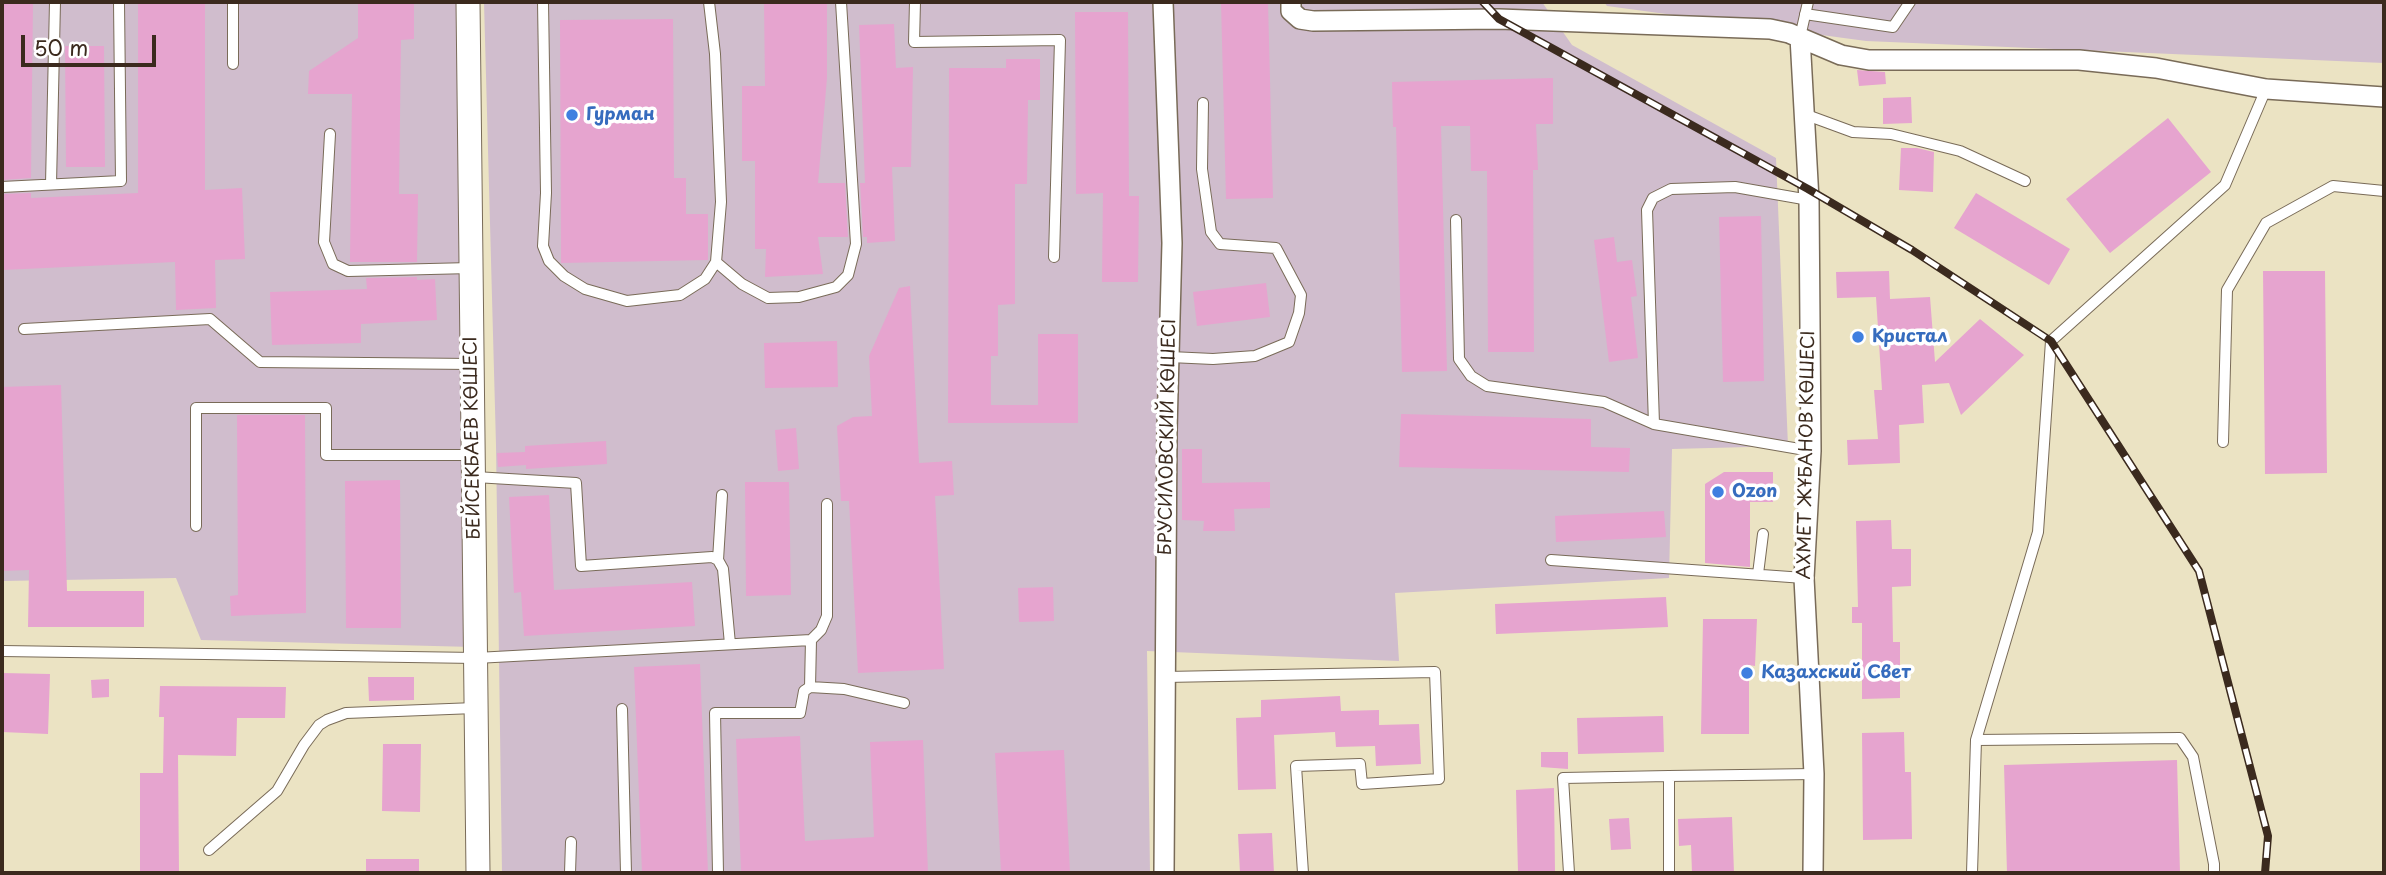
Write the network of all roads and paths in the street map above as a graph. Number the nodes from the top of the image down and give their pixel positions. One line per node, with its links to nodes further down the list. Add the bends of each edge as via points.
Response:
1 (55, 2): 22 (lane)
2 (119, 2): 22 (lane, via 121,181)
3 (233, 2): 15 (lane)
4 (468, 2): 29 (street, БЕЙСЕКБАЕВ КӨШЕСІ)
5 (543, 2): 28 (lane, via 543,246 549,261 585,289 627,301 680,295 705,279)
6 (709, 2): 28 (lane, via 721,202)
7 (841, 2): 28 (lane, via 856,244 848,275 836,287 799,298 768,298)
8 (915, 2): 27 (lane, via 914,42 1060,40)
9 (1163, 2): 31 (street, БРУСИЛОВСКИЙ КӨШЕСІ, via 1172,243)
10 (1291, 2): 14 (street, via 1300,19 1313,21 1499,19 1770,29)
11 (1808, 2): 13 (lane)
12 (1910, 2): 13 (lane, via 1893,27)
13 (1805, 14): 14 (lane)
14 (1800, 37): 16 (street, via 1841,55 1869,60 2079,60 2156,68); 19 (street, АХМЕТ ЖҰБАНОВ КӨШЕСІ)
15 (233, 64)
16 (2266, 89): 17 (street); 54 (lane, via 2225,185 2051,341 2038,532)
17 (2384, 97)
18 (1203, 103): 31 (lane, via 1202,169 1211,232 1220,244 1276,248 1301,295 1299,313 1289,342 1255,356)
19 (1804, 114): 21 (lane, via 1853,132 1891,134 1960,151); 25 (street, АХМЕТ ЖҰБАНОВ КӨШЕСІ)
20 (330, 134): 29 (lane, via 324,242 333,264 348,271)
21 (2025, 181)
22 (51, 184): 23 (lane)
23 (2, 187)
24 (2384, 191): 34 (lane, via 2333,186 2266,223 2227,290)
25 (1809, 200): 33 (lane, via 1735,187 1671,189 1653,198 1647,210); 35 (street, АХМЕТ ЖҰБАНОВ КӨШЕСІ)
26 (1457, 220): 33 (lane, via 1459,359 1471,376 1487,386 1604,402)
27 (1054, 257)
28 (716, 262)
29 (471, 268): 32 (street, БЕЙСЕКБАЕВ КӨШЕСІ)
30 (24, 329): 32 (lane, via 209,319 260,362)
31 (1170, 357): 49 (street, БРУСИЛОВСКИЙ КӨШЕСІ)
32 (473, 363): 36 (street, БЕЙСЕКБАЕВ КӨШЕСІ)
33 (1654, 424): 35 (lane)
34 (2223, 442)
35 (1811, 451): 44 (street, АХМЕТ ЖҰБАНОВ КӨШЕСІ)
36 (474, 466): 39 (lane, via 326,455 326,408 196,408); 41 (lane, via 576,483 581,566); 48 (street, БЕЙСЕКБАЕВ КӨШЕСІ)
37 (722, 495): 41 (lane)
38 (827, 504): 45 (lane, via 827,616)
39 (196, 526)
40 (1763, 534): 43 (lane)
41 (718, 560): 46 (lane, via 723,569)
42 (1552, 560): 43 (lane)
43 (1758, 574): 44 (lane)
44 (1804, 578): 55 (street, АХМЕТ ЖҰБАНОВ КӨШЕСІ)
45 (811, 640): 46 (lane); 50 (lane)
46 (730, 644): 48 (lane)
47 (2, 651): 48 (lane)
48 (476, 658): 52 (street, БЕЙСЕКБАЕВ КӨШЕСІ)
49 (1165, 677): 63 (street, БРУСИЛОВСКИЙ КӨШЕСІ); 64 (lane, via 1435,672 1439,779 1362,784 1360,764 1296,766)
50 (810, 687): 51 (lane, via 844,689); 62 (lane, via 804,691 800,713 715,713)
51 (904, 703)
52 (476, 708): 58 (lane, via 346,713 327,720 304,745 277,791); 59 (street, БЕЙСЕКБАЕВ КӨШЕСІ)
53 (622, 709): 61 (lane)
54 (1976, 740): 68 (lane); 69 (lane, via 2180,738 2193,757)
55 (1814, 774): 56 (lane); 67 (street, АХМЕТ ЖҰБАНОВ КӨШЕСІ)
56 (1669, 776): 65 (lane, via 1563,778); 66 (lane)
57 (571, 842): 60 (lane)
58 (209, 850)
59 (478, 873)
60 (570, 873)
61 (626, 873)
62 (718, 873)
63 (1164, 873)
64 (1303, 873)
65 (1569, 873)
66 (1670, 873)
67 (1813, 873)
68 (1972, 873)
69 (2214, 873)

